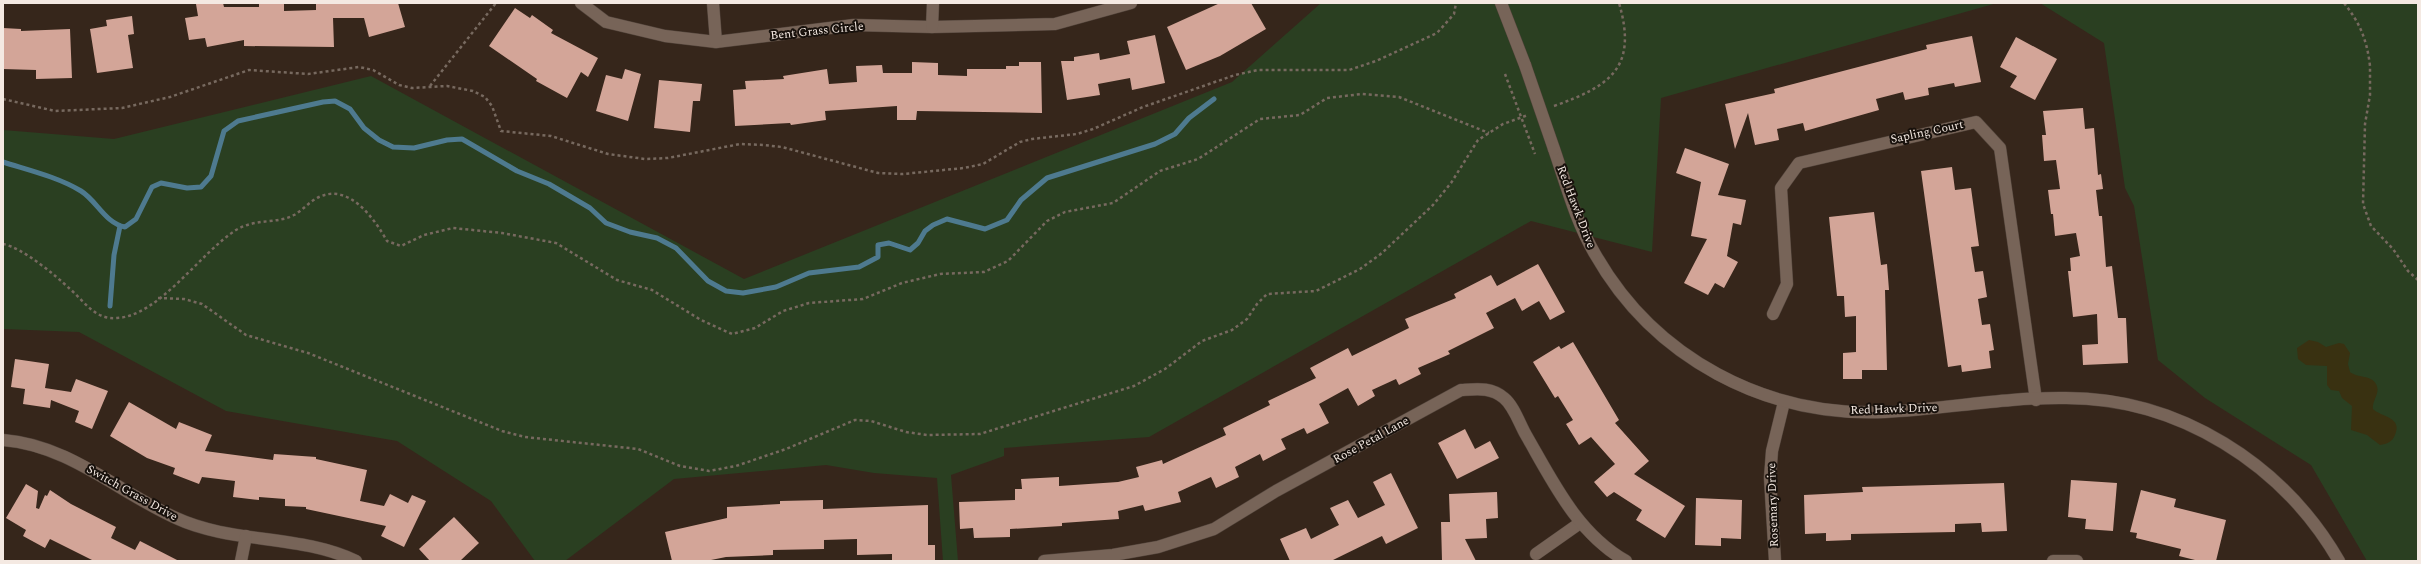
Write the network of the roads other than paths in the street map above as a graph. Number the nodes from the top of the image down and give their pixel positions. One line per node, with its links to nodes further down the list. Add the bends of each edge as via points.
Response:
1 (581, 3): 7 (street, Bent Grass Circle, via 606,22 665,36)
2 (713, 3): 7 (street)
3 (933, 3): 6 (street)
4 (1131, 3): 6 (street, Bent Grass Circle, via 1055,24)
5 (1502, 3): 10 (street, Red Hawk Drive, bridge, via 1581,225 1593,252 1621,293 1639,315 1676,348 1715,374 1747,390)
6 (932, 27): 7 (street, Bent Grass Circle, via 854,25)
7 (716, 42)
8 (1773, 314): 9 (street, Sapling Court, via 1787,284 1781,188 1799,163 1976,122 2000,148)
9 (2036, 400): 10 (street, Red Hawk Drive, via 1883,412 1841,411); 22 (street, Red Hawk Drive, via 2065,398 2118,402 2162,414 2210,435 2251,461 2274,480 2312,522)
10 (1784, 402): 19 (street, Rosemary Drive, via 1772,451 1770,478)
11 (3, 440): 13 (street, Switch Grass Drive, via 38,445 60,453 176,519)
12 (1580, 523): 14 (street); 17 (street, Rose Petal Lane, via 1553,483 1505,399 1485,388 1461,390 1276,491 1214,529 1158,547 1113,555); 18 (street, Rose Petal Lane, via 1613,554)
13 (246, 536): 15 (street); 16 (street, Switch Grass Drive, via 335,551)
14 (1536, 554)
15 (241, 561)
16 (356, 561)
17 (1044, 561)
18 (1626, 561)
19 (1776, 561)
20 (2053, 561): 21 (street)
21 (2076, 561)
22 (2339, 561)

